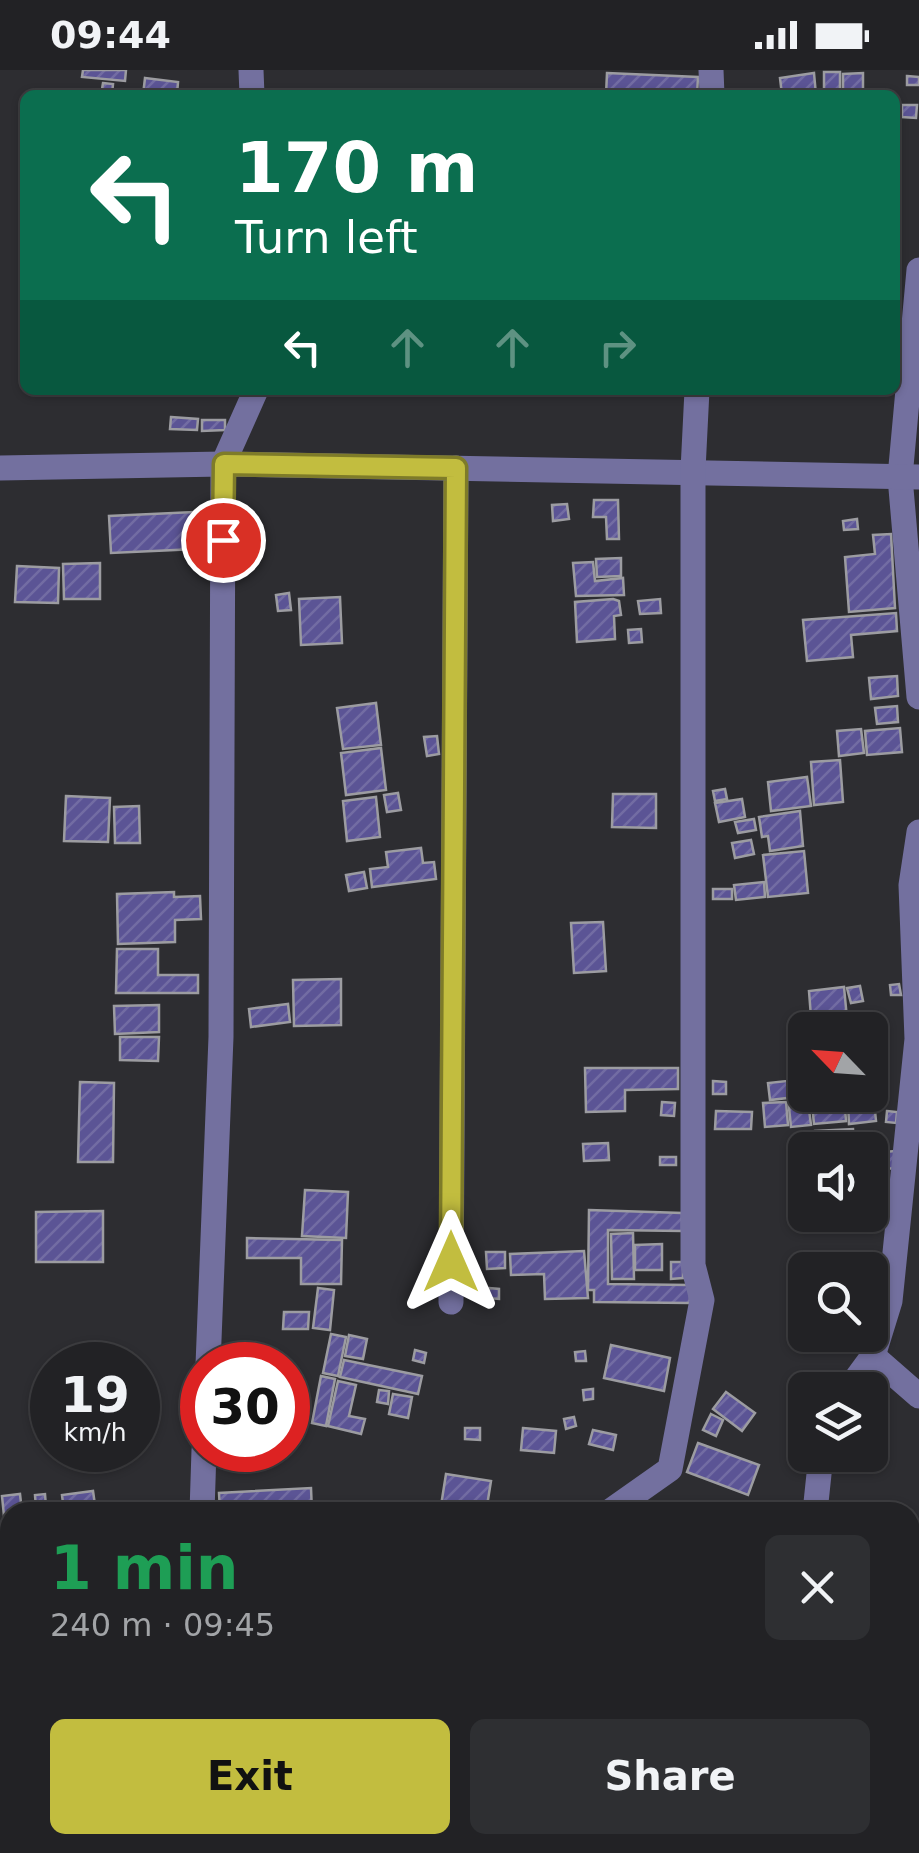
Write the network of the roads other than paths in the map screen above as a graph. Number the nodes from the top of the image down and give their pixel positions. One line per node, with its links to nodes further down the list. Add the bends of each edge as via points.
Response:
1 (919, 270): 8 (street)
2 (254, 395): 4 (street)
3 (697, 395): 7 (street)
4 (224, 464): 5 (street); 6 (street); 12 (street, via 221,1037)
5 (0, 468)
6 (456, 468): 7 (street); 11 (street)
7 (693, 470): 8 (street); 19 (street, via 693,1265 702,1300 670,1468)
8 (910, 477): 9 (street)
9 (919, 697)
10 (919, 832): 13 (street, via 911,885 917,1039 890,1301)
11 (451, 1302)
12 (209, 1342)
13 (873, 1356): 14 (street); 15 (street)
14 (861, 1372)
15 (919, 1396)
16 (203, 1472): 18 (street)
17 (819, 1472): 20 (street)
18 (202, 1502)
19 (623, 1502)
20 (816, 1502)

